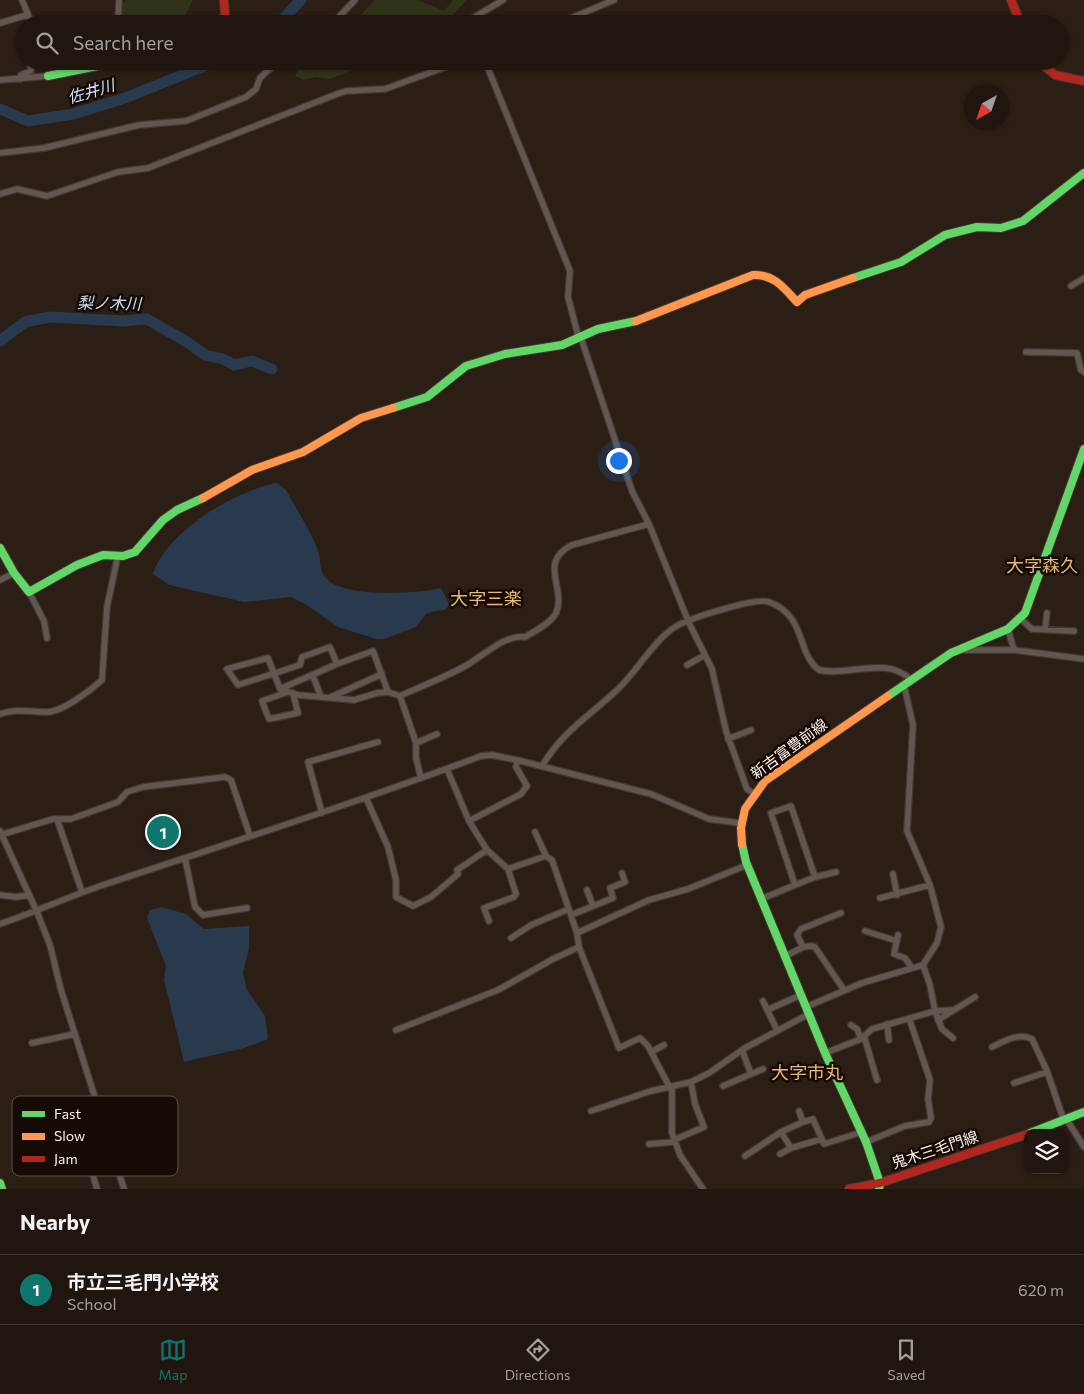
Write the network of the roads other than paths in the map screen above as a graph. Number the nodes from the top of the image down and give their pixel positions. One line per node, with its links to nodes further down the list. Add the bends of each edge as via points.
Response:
1 (22, 0): 8 (street)
2 (119, 0): 9 (street)
3 (224, 0): 10 (street)
4 (355, 0): 11 (street)
5 (503, 0): 12 (street)
6 (614, 0): 13 (street)
7 (1010, 0): 14 (street)
8 (28, 15)
9 (118, 15)
10 (225, 15)
11 (341, 15)
12 (478, 15)
13 (578, 15)
14 (1016, 15)
15 (15, 19): 16 (street)
16 (0, 24)
17 (31, 70): 26 (street)
18 (63, 70): 24 (street)
19 (82, 70): 24 (street)
20 (269, 70): 29 (street, via 260,78 256,89 246,97 186,121 140,126 44,148)
21 (437, 70): 31 (street, via 385,89 337,94 148,168 118,172 47,196 16,189)
22 (489, 70): 34 (street, via 570,271 568,297)
23 (1047, 70): 28 (street)
24 (64, 74): 25 (street)
25 (48, 76): 26 (street)
26 (20, 79): 27 (street)
27 (0, 80)
28 (1084, 81)
29 (0, 153)
30 (1084, 173): 34 (street, via 1023,220 1001,228 977,228 944,235 900,262 835,282 797,302 776,279 758,274 645,319 598,329)
31 (0, 194)
32 (1084, 278): 33 (street)
33 (1071, 286)
34 (580, 338): 38 (street, via 631,487); 40 (street, via 562,345 490,358 466,366 427,397 361,418 303,452 252,470 177,510 163,520 138,550)
35 (1026, 352): 36 (street, via 1077,353)
36 (1084, 372)
37 (1084, 449): 45 (street, 新吉富豊前線, via 1030,600)
38 (648, 524): 46 (street); 65 (street, via 564,550 554,569 559,600 552,617 525,637 517,636 478,655 469,664)
39 (0, 548): 41 (street)
40 (118, 555): 43 (street, via 103,555 77,565); 68 (street, via 107,607 102,680 60,709 47,712 24,709)
41 (14, 573): 42 (street); 43 (street)
42 (0, 580)
43 (29, 592): 50 (street, via 44,621)
44 (1047, 613): 47 (street)
45 (1020, 618): 47 (street, via 1032,629); 48 (street, 新吉富豊前線)
46 (688, 623): 53 (street); 60 (street, via 722,610 765,600 790,616 800,632 809,658 819,670 898,670); 75 (street, via 667,634 616,691 559,740)
47 (1045, 629): 49 (street)
48 (1008, 630): 51 (street, 新吉富豊前線); 52 (street)
49 (1074, 631)
50 (47, 638)
51 (959, 650): 52 (street); 60 (street, 新吉富豊前線)
52 (1014, 650): 54 (street)
53 (705, 655): 56 (street); 71 (street, via 712,670)
54 (1084, 659)
55 (337, 664): 57 (street, via 330,647 302,657 300,665); 58 (street, via 373,651); 59 (street)
56 (687, 665)
57 (274, 674): 57 (street, via 238,685 227,669 268,658); 62 (street)
58 (382, 674): 64 (street); 67 (street)
59 (313, 676): 62 (street); 66 (street)
60 (912, 680): 61 (street, 新吉富豊前線)
61 (904, 685): 78 (street, 新吉富豊前線, via 765,781); 97 (street, via 913,725 908,831)
62 (280, 689): 63 (street)
63 (290, 692): 63 (street, via 262,701 269,720 298,713); 66 (street)
64 (388, 692): 65 (street); 67 (street, via 354,700)
65 (400, 696): 73 (street)
66 (321, 697): 67 (street)
67 (330, 697)
68 (0, 714)
69 (751, 730): 71 (street)
70 (437, 734): 73 (street)
71 (728, 739): 78 (street, via 747,788)
72 (378, 742): 80 (street, via 308,762)
73 (416, 743): 77 (street)
74 (517, 760): 75 (street); 76 (street, via 481,756); 82 (street, via 516,767 527,786 521,794)
75 (542, 766): 83 (street, via 651,794 709,819)
76 (447, 769): 77 (street); 82 (street)
77 (421, 778): 79 (street)
78 (753, 793): 83 (street, 新吉富豊前線)
79 (366, 798): 80 (street); 87 (street, via 388,847 396,880 396,897 413,906 431,897 458,874 457,870)
80 (322, 813): 86 (street)
81 (57, 819): 85 (street); 86 (street, via 71,819 118,802 126,792 143,787 225,777 231,780); 99 (street)
82 (469, 821): 87 (street)
83 (740, 823): 90 (street, 新吉富豊前線, via 740,843)
84 (535, 832): 88 (street)
85 (0, 834): 101 (street)
86 (250, 836): 89 (street)
87 (487, 850): 91 (street)
88 (546, 856): 91 (street); 108 (street, via 552,860)
89 (184, 858): 99 (street); 106 (street, via 195,907 203,915)
90 (747, 865): 104 (street, 新吉富豊前線); 113 (street, via 688,889 649,900)
91 (508, 869): 110 (street, via 516,894 484,908)
92 (836, 872): 95 (street)
93 (622, 873): 105 (street, via 625,882 610,888 613,898)
94 (893, 874): 102 (street)
95 (815, 877): 96 (street); 96 (street, via 791,806 771,813)
96 (795, 885): 104 (street)
97 (930, 885): 102 (street); 118 (street, via 941,933)
98 (587, 890): 105 (street)
99 (82, 892): 107 (street)
100 (0, 894): 101 (street)
101 (29, 895): 107 (street)
102 (897, 895): 103 (street)
103 (880, 898)
104 (762, 899): 117 (street, 新吉富豊前線)
105 (593, 906): 108 (street)
106 (247, 908)
107 (37, 912): 111 (street); 134 (street)
108 (570, 912): 113 (street); 114 (street, via 531,925)
109 (841, 913): 116 (street, via 797,932)
110 (489, 920)
111 (0, 924)
112 (864, 932): 119 (street, via 898,938 894,954 905,958)
113 (577, 933): 115 (street)
114 (510, 938)
115 (579, 947): 132 (street, via 498,990); 142 (street, via 619,1048 640,1038)
116 (803, 947): 117 (street); 120 (street, via 815,948)
117 (784, 957): 121 (street, 新吉富豊前線)
118 (923, 965): 119 (street); 127 (street)
119 (912, 968): 120 (street)
120 (844, 990): 125 (street)
121 (800, 995): 124 (street); 125 (street, 新吉富豊前線)
122 (976, 997): 126 (street)
123 (763, 1001): 124 (street)
124 (767, 1010): 133 (street)
125 (807, 1010): 133 (street); 143 (street, 新吉富豊前線)
126 (954, 1010): 127 (street); 129 (street)
127 (935, 1011): 128 (street); 129 (street)
128 (909, 1018): 130 (street); 164 (street, via 928,1070 931,1118 928,1122 905,1126)
129 (938, 1020): 136 (street)
130 (887, 1024): 135 (street); 137 (street)
131 (851, 1025): 135 (street)
132 (396, 1030)
133 (777, 1030): 141 (street)
134 (75, 1034): 138 (street); 152 (street)
135 (862, 1037): 143 (street); 147 (street)
136 (953, 1038)
137 (888, 1040)
138 (32, 1043)
139 (664, 1045): 142 (street)
140 (992, 1047): 145 (street, via 1007,1039 1032,1039)
141 (742, 1050): 146 (street); 148 (street)
142 (651, 1052): 151 (street)
143 (825, 1053): 160 (street, 新吉富豊前線)
144 (763, 1069): 146 (street)
145 (1047, 1072): 149 (street); 156 (street)
146 (751, 1074): 150 (street)
147 (876, 1080)
148 (691, 1082): 151 (street); 163 (street, via 704,1127)
149 (1014, 1083)
150 (723, 1086)
151 (671, 1087): 153 (street); 163 (street)
152 (94, 1096)
153 (591, 1111)
154 (799, 1112): 157 (street)
155 (1084, 1112): 156 (street, 鬼木三毛門線)
156 (1065, 1121): 158 (street, 鬼木三毛門線); 166 (street)
157 (803, 1122): 159 (street); 162 (street, via 813,1120)
158 (1041, 1129)
159 (782, 1132): 167 (street); 169 (street)
160 (862, 1132): 162 (street, via 824,1144); 164 (street, 新吉富豊前線)
161 (1024, 1135): 173 (street, 鬼木三毛門線)
162 (822, 1139): 167 (street)
163 (675, 1141): 165 (street); 177 (street, via 680,1155)
164 (866, 1142): 173 (street, 新吉富豊前線)
165 (649, 1144)
166 (1084, 1147)
167 (791, 1148): 168 (street)
168 (780, 1154)
169 (744, 1156)
170 (93, 1176): 175 (street)
171 (120, 1176): 176 (street)
172 (0, 1184): 174 (street)
173 (881, 1187): 178 (street, 鬼木三毛門線)
174 (2, 1189)
175 (97, 1189)
176 (124, 1189)
177 (703, 1189)
178 (849, 1189)

